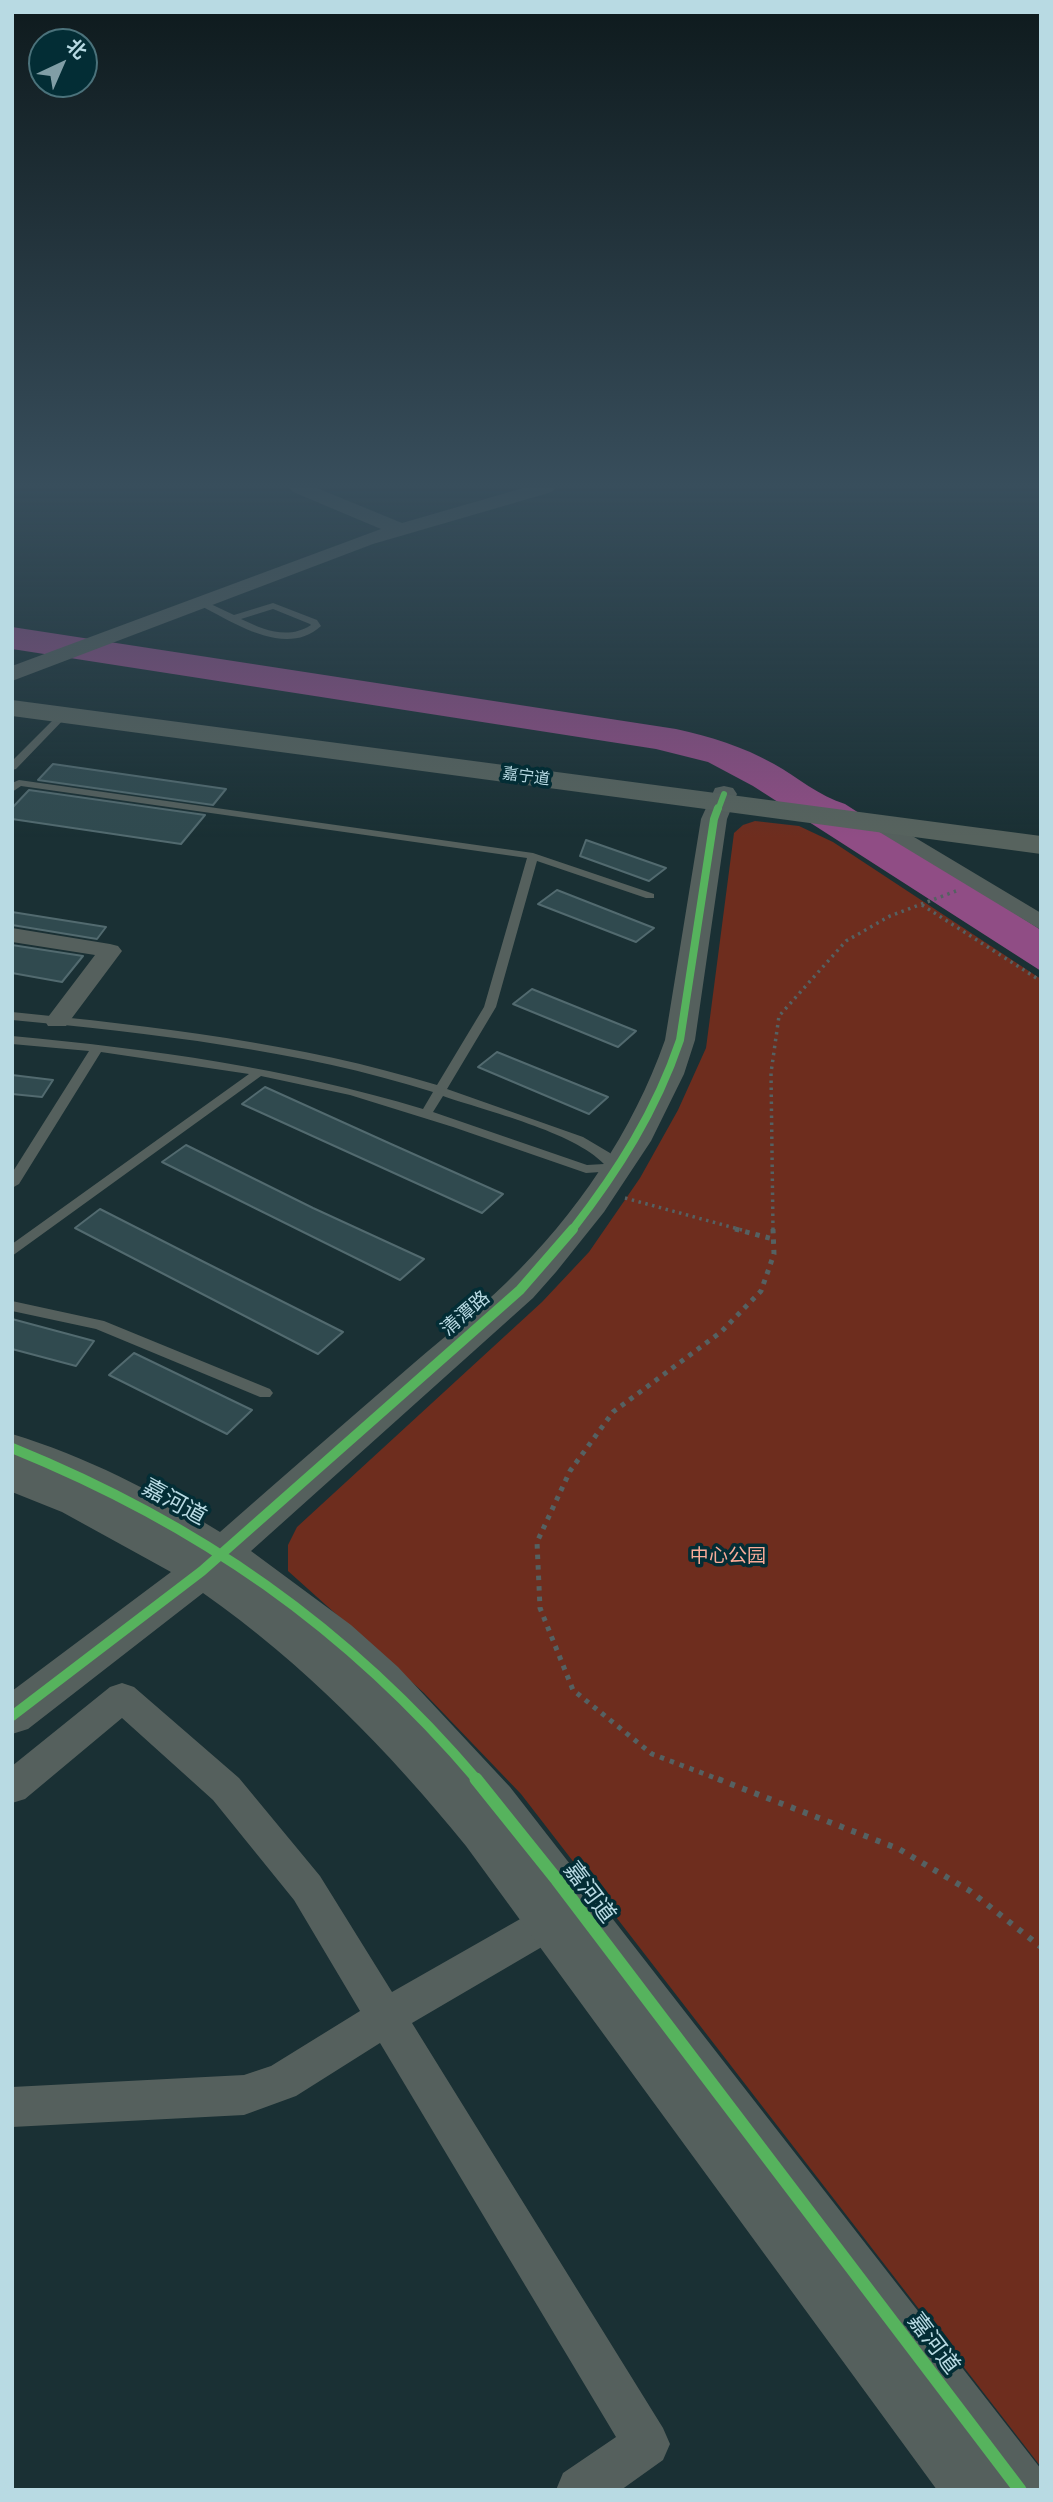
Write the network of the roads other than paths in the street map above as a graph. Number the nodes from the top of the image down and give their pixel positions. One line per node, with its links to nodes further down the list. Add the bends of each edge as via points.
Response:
1 (183, 605): 5 (street)
2 (192, 605): 5 (street)
3 (206, 605): 4 (lane)
4 (234, 618): 4 (lane, via 279,638 299,636 316,626 273,606)
5 (104, 634): 6 (street)
6 (29, 661): 7 (street)
7 (12, 674)
8 (12, 700): 13 (main road, 嘉宁道)
9 (12, 708): 10 (main road, 嘉宁道)
10 (63, 715): 11 (lane); 13 (main road, 嘉宁道)
11 (12, 766)
12 (12, 789): 17 (lane, via 19,783)
13 (722, 799): 14 (main road, 嘉宁道); 28 (street, 清潭路, via 714,820 671,1072)
14 (875, 819): 15 (main road, 嘉宁道); 16 (main road, 嘉宁道); 19 (street)
15 (1041, 837)
16 (1041, 845)
17 (534, 856): 18 (lane); 26 (lane, via 490,1007)
18 (649, 896)
19 (1041, 923)
20 (12, 935): 22 (street, via 110,951)
21 (12, 1016): 22 (lane)
22 (57, 1021): 26 (lane, via 285,1053)
23 (12, 1040): 24 (lane)
24 (97, 1048): 25 (lane); 29 (lane)
25 (259, 1072): 27 (lane); 30 (lane)
26 (440, 1091): 27 (lane); 28 (lane, via 550,1128 604,1153)
27 (425, 1114): 28 (lane)
28 (608, 1179): 35 (street, 清潭路, via 563,1244 520,1290)
29 (12, 1184)
30 (12, 1251)
31 (12, 1307): 32 (lane, via 99,1325)
32 (265, 1392)
33 (12, 1448): 35 (street, 嘉河道, via 107,1488 191,1532)
34 (12, 1476): 35 (street, 嘉河道)
35 (212, 1562): 36 (street, 清潭路); 38 (street, 嘉河道, via 384,1721 455,1798); 43 (street, 嘉河道, via 314,1621 426,1722 484,1788)
36 (12, 1716)
37 (12, 1788): 39 (street, via 122,1698 226,1789 307,1888)
38 (550, 1923): 39 (street); 42 (street, 嘉河道)
39 (387, 2016): 40 (street, via 282,2082 244,2095); 41 (street, via 647,2444)
40 (12, 2106)
41 (580, 2490)
42 (973, 2490)
43 (1020, 2490)

